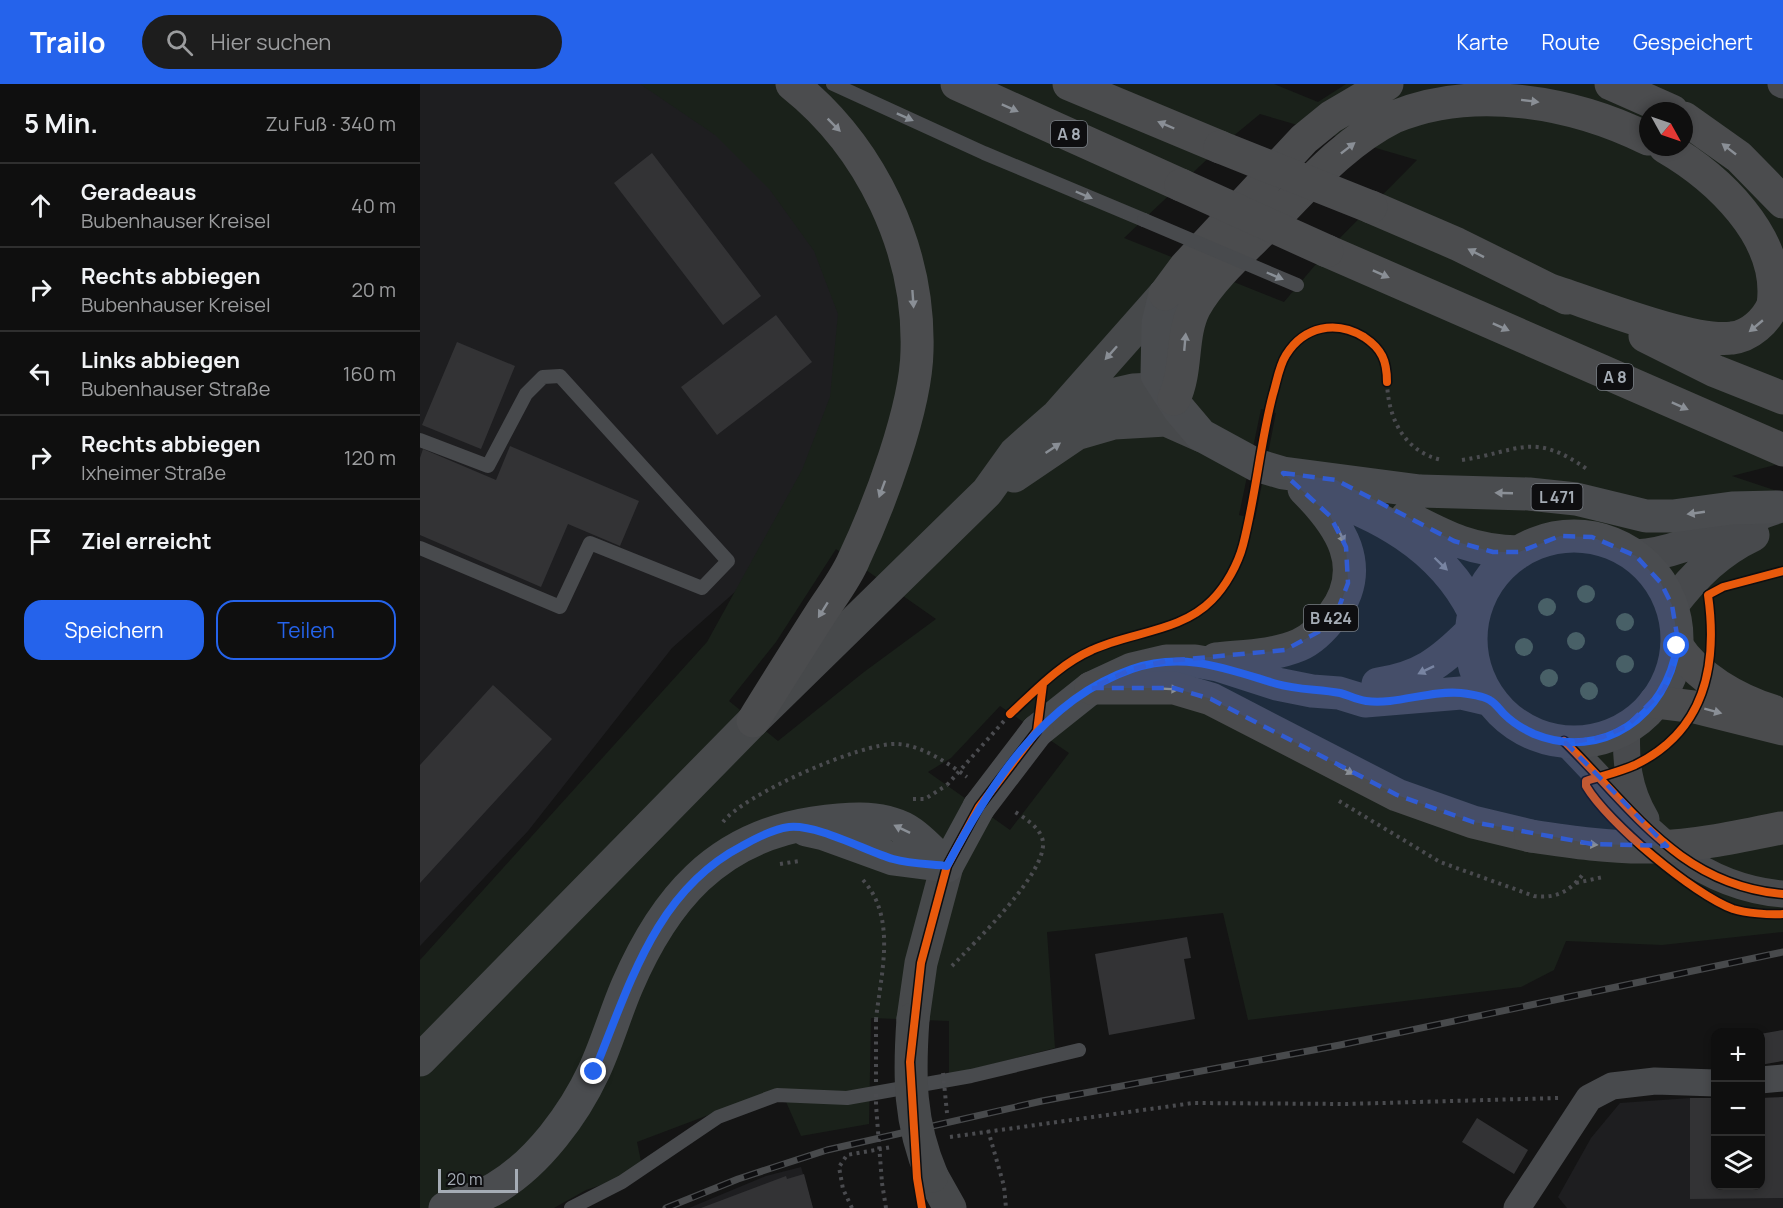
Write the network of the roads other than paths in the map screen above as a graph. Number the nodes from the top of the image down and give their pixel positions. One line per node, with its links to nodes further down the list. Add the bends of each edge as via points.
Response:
1 (792, 84): 36 (highway, one-way to 36, via 841,132 872,174 891,211 912,281 917,351 906,417 854,561)
2 (833, 84): 12 (lane, one-way to 12, bridge, via 984,153)
3 (957, 84): 19 (highway, A 8, one-way to 19, bridge)
4 (1069, 84): 13 (highway, one-way to 4, bridge, via 1371,207)
5 (1388, 84): 14 (highway, via 1331,117 1304,139 1185,267)
6 (1611, 84): 7 (highway)
7 (1652, 102)
8 (1693, 124): 11 (highway, one-way to 8, via 1739,157)
9 (1639, 135): 16 (highway, one-way to 9, via 1183,375 1189,320 1205,291 1328,164 1394,117 1435,102 1533,100 1580,111)
10 (1678, 156): 13 (highway, one-way to 13, via 1719,183 1767,233 1781,274 1778,294 1764,319 1744,335 1716,339)
11 (1783, 202)
12 (1297, 285)
13 (1547, 288): 15 (highway, via 1714,371)
14 (1165, 294): 16 (main road, B 424, via 1158,323 1156,362); 17 (main road, one-way to 17)
15 (1783, 398)
16 (1166, 409): 17 (main road, via 1154,388 1098,398); 21 (main road, B 424, via 1179,409 1202,436 1243,460); 22 (main road, one-way to 16, via 1076,434)
17 (1058, 415): 22 (main road, via 1015,453)
18 (420, 440): 24 (lane, via 488,466 526,394 543,377 560,376 728,561 702,588 590,543 560,607)
19 (1783, 450)
20 (1336, 480): 21 (main road, B 424); 23 (main road, L 471, one-way to 20, via 1732,508 1646,516 1576,499 1420,491); 25 (main road, B 424, via 1466,546)
21 (1294, 481): 28 (main road, B 424, one-way to 28, via 1399,530 1462,587); 30 (main road, B 424, one-way to 30, via 1336,525 1346,547 1348,583 1339,607 1320,631 1299,645 1265,654)
22 (987, 492): 36 (main road)
23 (1780, 511): 26 (street, via 1683,548); 27 (street, via 1696,574)
24 (420, 548)
25 (1519, 552): 26 (main road, B 424, via 1545,540 1576,535 1607,541); 28 (main road, B 424, via 1490,579)
26 (1635, 556): 27 (main road, B 424, via 1654,573)
27 (1672, 605): 29 (main road, B 424)
28 (1472, 622): 32 (main road, B 424, one-way to 32, via 1447,656 1424,672); 33 (main road, B 424, via 1476,670)
29 (1677, 646): 34 (main road, B 424, via 1670,675); 35 (highway, via 1687,662 1708,678)
30 (1195, 661): 31 (main road, B 424, via 1166,661 1132,669); 32 (main road, B 424, via 1277,684)
31 (1091, 688): 40 (highway, one-way to 40, bridge, via 1174,688 1198,694 1397,795 1473,822 1531,836 1651,847); 42 (main road, B 424, bridge, via 1023,723)
32 (1339, 693): 33 (main road, B 424, via 1365,701 1461,693)
33 (1491, 700): 39 (main road, B 424, via 1523,728)
34 (1655, 702): 37 (main road, B 424); 38 (highway, one-way to 38, via 1695,707)
35 (1783, 714)
36 (753, 721): 45 (main road)
37 (1627, 726): 39 (main road, B 424, via 1597,739); 41 (street, via 1631,789)
38 (1783, 729)
39 (1564, 741): 41 (street)
40 (1782, 828)
41 (1657, 838): 43 (street, via 1693,866 1724,882 1758,892)
42 (947, 866): 49 (main road, bridge, via 921,963 913,1019 910,1062); 50 (main road, via 907,830 868,819 790,827 729,853 698,875 668,910 648,942 594,1072 572,1109 525,1165 496,1188)
43 (1783, 894)
44 (1079, 1050): 51 (lane, via 970,1076 847,1098 777,1095 718,1116 622,1182)
45 (420, 1060)
46 (1783, 1078): 47 (street)
47 (1765, 1080)
48 (1711, 1083): 53 (street, via 1612,1086 1589,1098)
49 (924, 1187): 52 (main road)
50 (445, 1208)
51 (572, 1208)
52 (950, 1208)
53 (1517, 1208)

